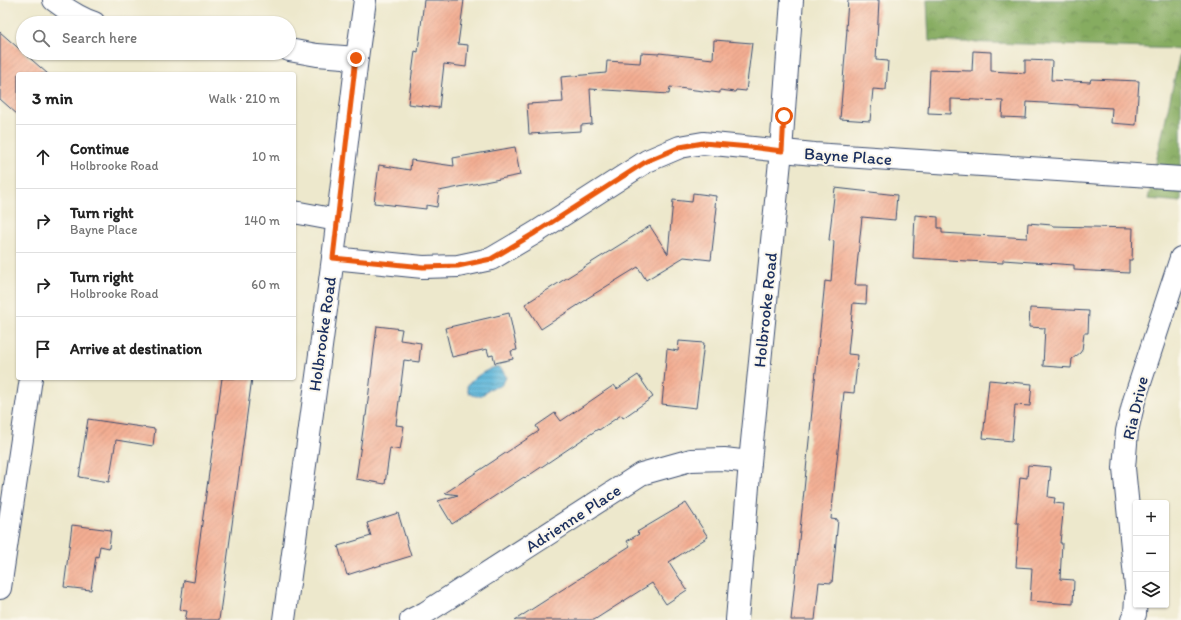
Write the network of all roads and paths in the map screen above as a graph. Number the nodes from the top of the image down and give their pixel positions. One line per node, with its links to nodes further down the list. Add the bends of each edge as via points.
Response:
1 (54, 0): 4 (street)
2 (365, 0): 6 (street, Holbrooke Road)
3 (792, 0): 7 (street, Holbrooke Road)
4 (77, 16)
5 (296, 51): 6 (street)
6 (356, 58): 10 (street, Holbrooke Road)
7 (782, 151): 8 (street, Bayne Place); 11 (street, Bayne Place, via 703,143 680,147 647,161 491,259 458,266 423,267); 14 (street, Holbrooke Road)
8 (1181, 178)
9 (296, 212): 10 (street)
10 (337, 220): 11 (street, Holbrooke Road)
11 (333, 258): 19 (street, Holbrooke Road)
12 (1181, 258): 16 (street, Ria Drive, via 1134,401 1127,430 1124,468)
13 (31, 380): 15 (street)
14 (750, 462): 20 (street, Adrienne Place, via 724,459 691,460 641,474); 21 (street, Holbrooke Road)
15 (7, 493): 17 (street)
16 (1134, 572)
17 (0, 588)
18 (1135, 608): 22 (street)
19 (284, 620)
20 (411, 620)
21 (737, 620)
22 (1132, 620)

